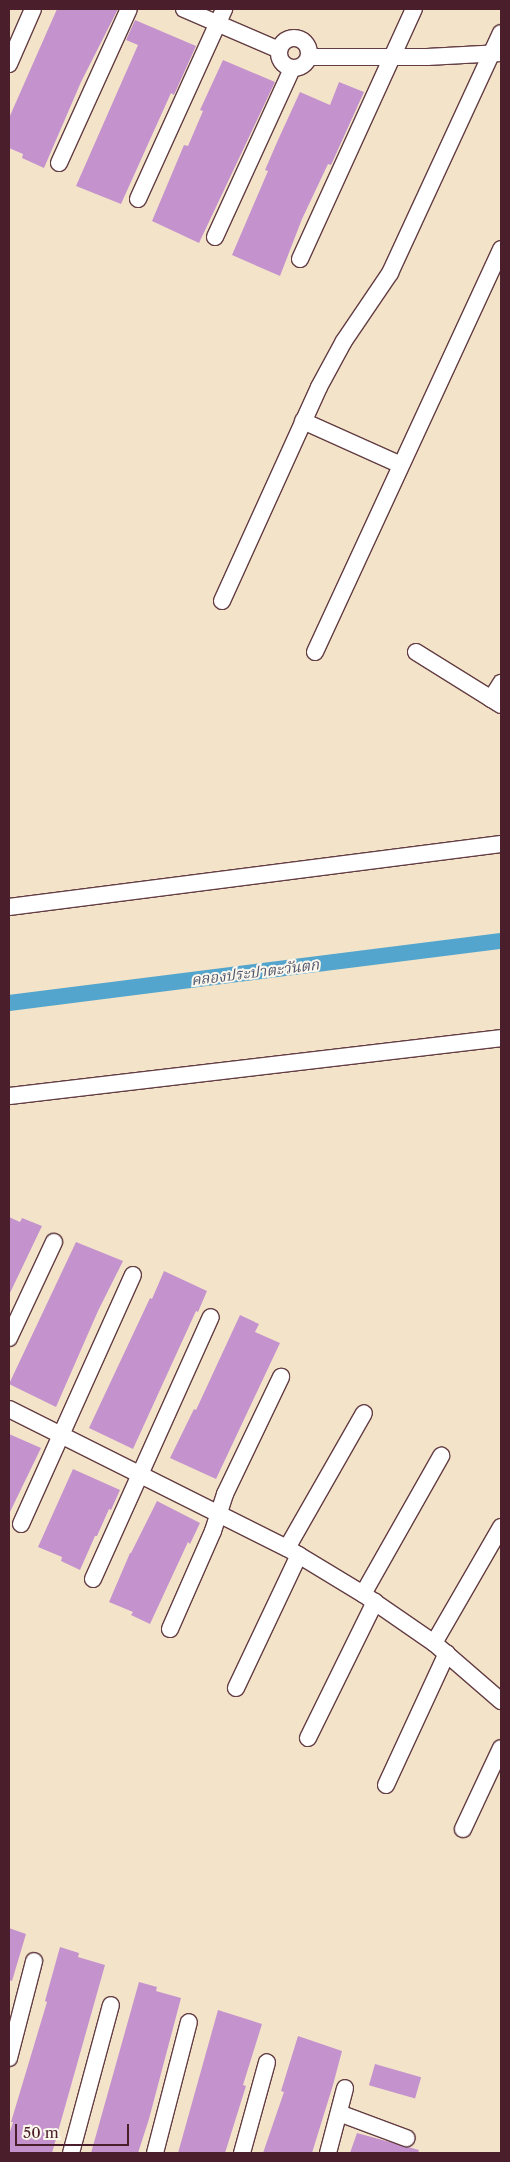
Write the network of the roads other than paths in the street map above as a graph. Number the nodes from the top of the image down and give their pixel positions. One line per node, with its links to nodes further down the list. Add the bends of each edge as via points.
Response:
1 (33, 9): 11 (street)
2 (129, 9): 13 (street)
3 (184, 9): 5 (street)
4 (414, 9): 10 (street)
5 (221, 16): 7 (street); 14 (street)
6 (501, 33): 8 (street)
7 (279, 50): 9 (street, via 290,38 301,39 308,47); 12 (street, via 284,65)
8 (497, 54): 10 (street); 18 (street, via 395,264 333,359)
9 (309, 57): 10 (street); 12 (street, via 303,66)
10 (392, 58): 17 (street)
11 (9, 64)
12 (292, 69): 15 (street)
13 (58, 163)
14 (138, 199)
15 (215, 237)
16 (501, 249): 19 (street)
17 (300, 259)
18 (303, 421): 19 (street); 20 (street)
19 (401, 465): 21 (street)
20 (222, 601)
21 (315, 652)
22 (416, 652): 24 (street)
23 (501, 683): 24 (street)
24 (496, 702)
25 (501, 844): 26 (street)
26 (9, 907)
27 (501, 1038): 28 (street)
28 (9, 1096)
29 (54, 1242): 32 (street)
30 (133, 1275): 36 (street)
31 (211, 1317): 38 (street)
32 (9, 1338)
33 (280, 1376): 39 (street)
34 (9, 1409): 36 (street)
35 (364, 1412): 42 (street)
36 (62, 1434): 38 (street); 40 (street)
37 (442, 1456): 44 (street)
38 (140, 1474): 39 (street); 43 (street)
39 (219, 1512): 42 (street); 45 (street)
40 (22, 1524)
41 (501, 1527): 46 (street)
42 (293, 1551): 44 (street); 47 (street)
43 (93, 1579)
44 (369, 1598): 46 (street); 49 (street)
45 (170, 1629)
46 (441, 1648): 48 (street); 51 (street)
47 (236, 1688)
48 (501, 1701)
49 (308, 1738)
50 (501, 1748): 52 (street)
51 (386, 1785)
52 (463, 1829)
53 (34, 1961): 56 (street)
54 (111, 2005): 61 (street)
55 (190, 2022): 62 (street)
56 (9, 2058)
57 (267, 2062): 63 (street)
58 (346, 2088): 59 (street)
59 (339, 2113): 60 (street); 64 (street)
60 (406, 2138)
61 (71, 2153)
62 (155, 2153)
63 (242, 2153)
64 (328, 2153)

